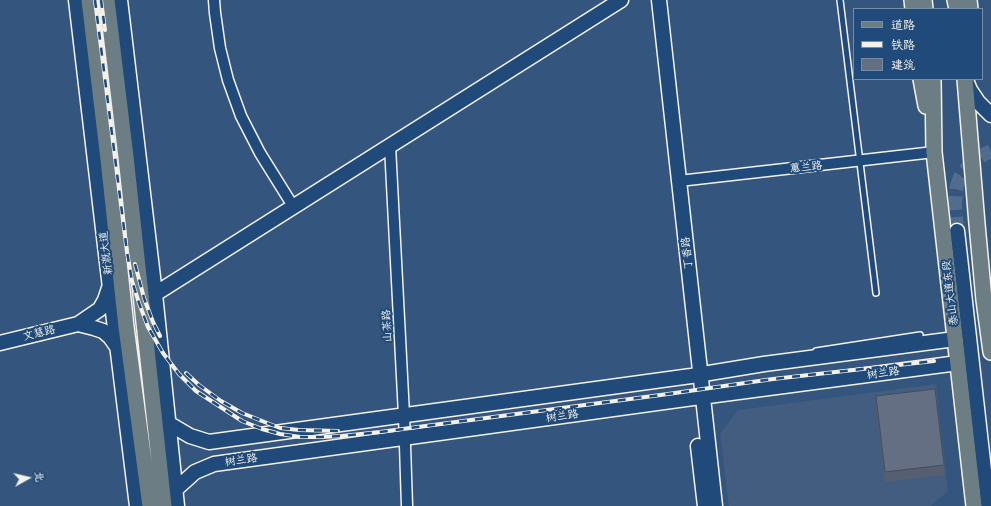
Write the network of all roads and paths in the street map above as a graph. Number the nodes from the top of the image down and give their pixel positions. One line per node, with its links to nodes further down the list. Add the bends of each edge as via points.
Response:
1 (76, 0): 21 (street, 新溉大道)
2 (89, 0): 43 (main road, 新溉大道, via 126,327)
3 (107, 0): 44 (main road)
4 (120, 0): 22 (street)
5 (214, 0): 19 (street, via 220,48 241,116 260,153)
6 (621, 0): 15 (street)
7 (650, 0): 34 (street, 丁香路)
8 (659, 0): 18 (street, 丁香路)
9 (840, 0): 17 (lane)
10 (921, 80): 16 (main road)
11 (933, 80): 16 (main road, 泰山大道东段)
12 (965, 80): 14 (street, via 978,102)
13 (965, 80): 24 (main road)
14 (991, 115)
15 (390, 146): 19 (street); 36 (street, 山茶路)
16 (934, 152): 17 (street, 蕙兰路); 28 (main road, 泰山大道东段)
17 (859, 161): 18 (street, 蕙兰路); 23 (lane)
18 (679, 181): 34 (street, 丁香路)
19 (293, 206): 22 (street)
20 (957, 231): 38 (street)
21 (110, 288): 26 (street, via 100,309); 30 (street, 新溉大道)
22 (155, 294): 37 (street)
23 (876, 294)
24 (984, 300): 25 (street); 31 (main road)
25 (991, 314)
26 (78, 324): 29 (street, 文慧路); 30 (street, via 103,332)
27 (920, 335): 33 (lane, via 822,349)
28 (955, 339): 32 (main road, 泰山大道东段); 33 (street)
29 (0, 343)
30 (117, 347): 42 (street, 新溉大道)
31 (991, 352)
32 (958, 363): 35 (street, 树兰路); 40 (main road, 泰山大道东段)
33 (764, 364): 34 (street)
34 (695, 375): 35 (street, 丁香路); 36 (street)
35 (698, 397): 39 (street, 树兰路); 47 (street, 丁香路); 48 (street, 丁香路)
36 (404, 415): 37 (street, via 209,442 190,436); 39 (street, 山茶路)
37 (168, 423): 41 (street)
38 (979, 428): 40 (street); 50 (street)
39 (405, 438): 41 (street, 树兰路, via 214,464 195,472); 46 (street, 山茶路)
40 (972, 487): 49 (main road, 泰山大道东段)
41 (175, 490): 45 (street)
42 (137, 506)
43 (150, 506)
44 (164, 506)
45 (177, 506)
46 (407, 506)
47 (705, 506)
48 (715, 506)
49 (974, 506)
50 (988, 506)

